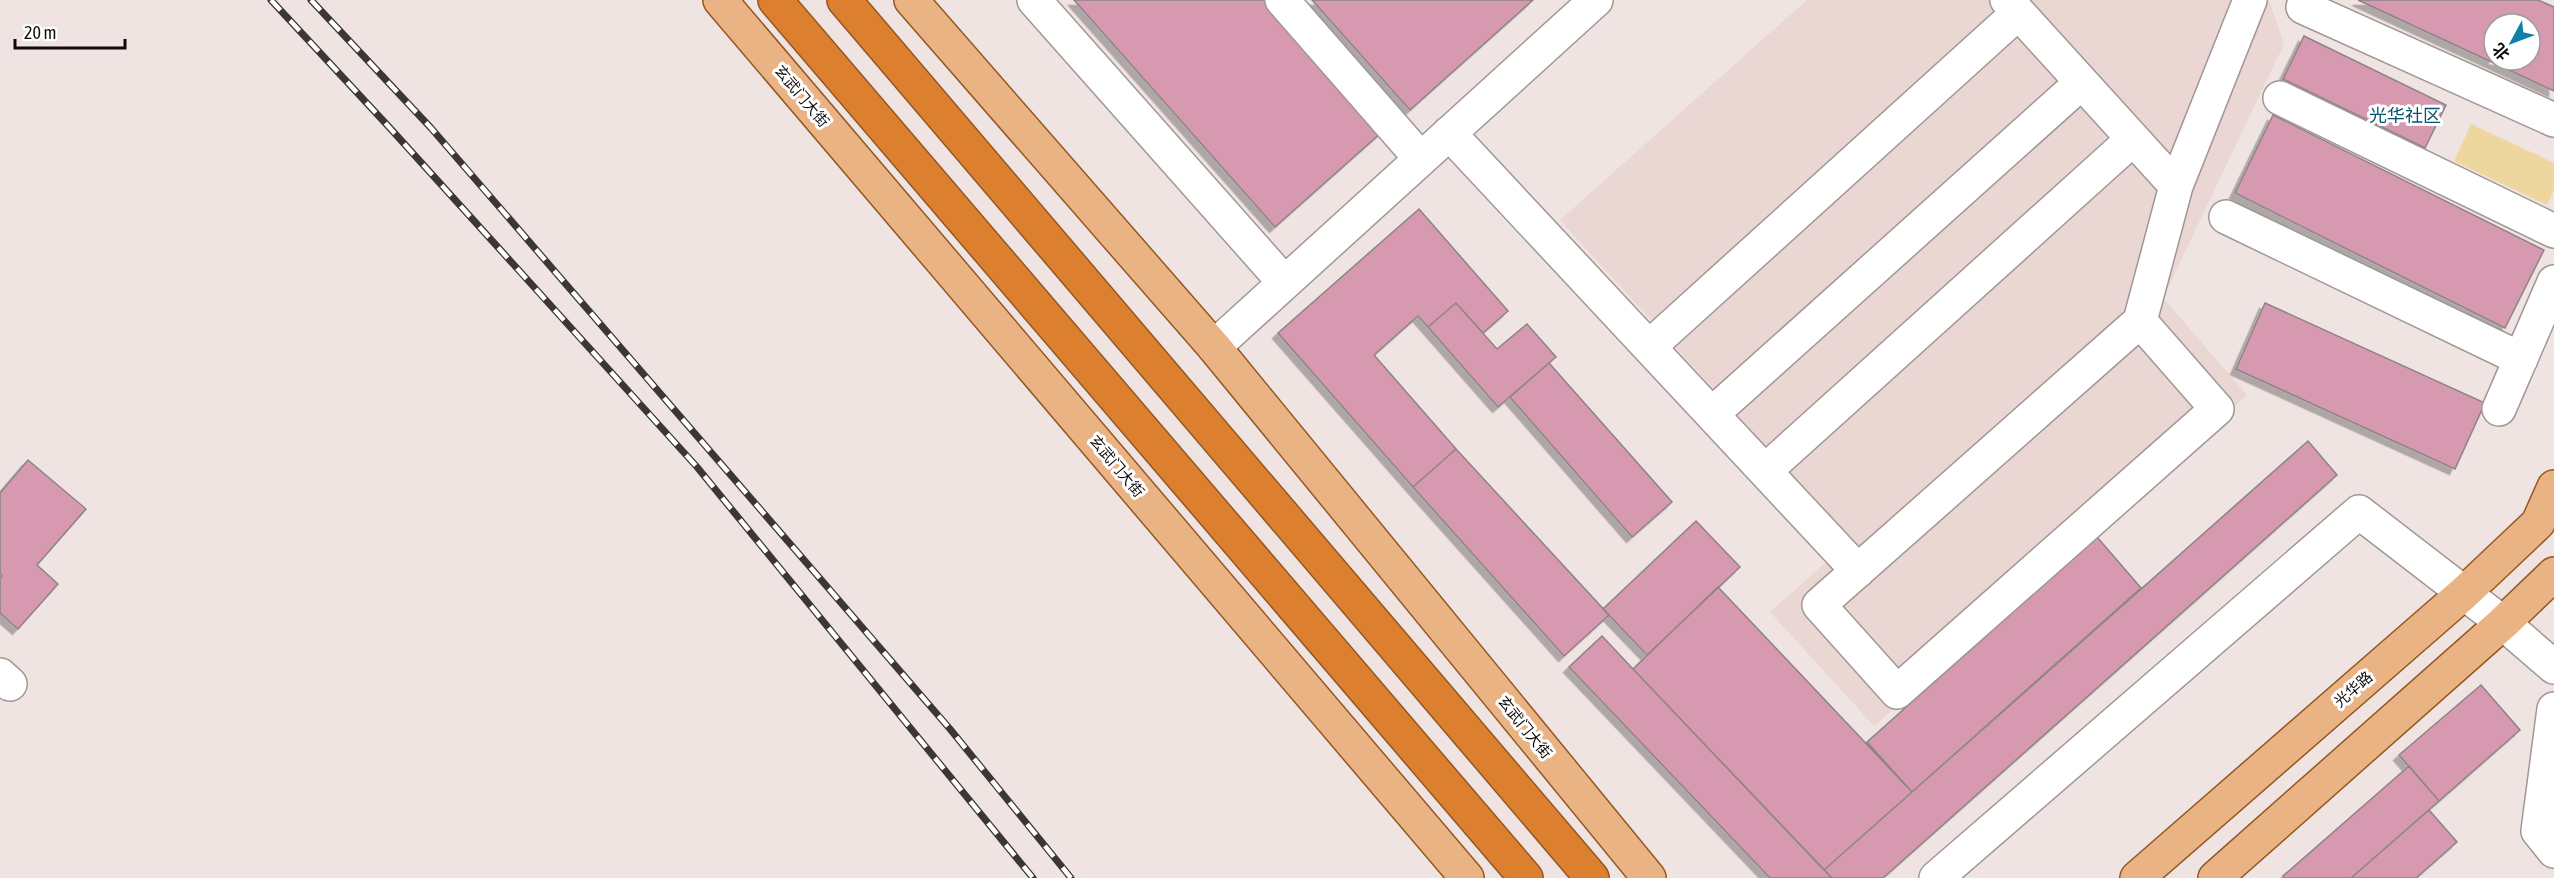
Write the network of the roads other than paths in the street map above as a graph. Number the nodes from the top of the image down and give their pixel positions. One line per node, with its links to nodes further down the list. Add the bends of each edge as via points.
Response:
1 (720, 0): 37 (main road, 玄武门大街)
2 (775, 0): 38 (highway)
3 (844, 0): 39 (highway)
4 (911, 0): 23 (main road, 玄武门大街)
5 (1034, 0): 20 (street)
6 (1282, 0): 16 (street)
7 (1596, 0): 14 (street)
8 (2250, 0): 17 (street)
9 (2013, 7): 11 (street); 24 (street)
10 (2303, 7): 13 (street)
11 (2081, 83): 15 (street); 27 (street)
12 (2280, 98): 19 (street)
13 (2554, 120)
14 (1449, 133): 16 (street); 24 (street)
15 (2133, 139): 17 (street); 28 (street)
16 (1421, 159): 20 (street)
17 (2175, 186): 22 (street)
18 (2226, 217): 25 (street)
19 (2554, 231)
20 (1284, 282): 23 (street)
21 (2554, 282): 25 (street)
22 (2140, 321): 30 (street); 30 (street, via 2217,409 1897,692 1819,605)
23 (1214, 347): 40 (main road, 玄武门大街)
24 (1649, 347): 27 (street)
25 (2521, 360): 26 (street)
26 (2499, 409)
27 (1712, 414): 28 (street)
28 (1765, 471): 30 (street)
29 (2554, 487): 32 (main road, 光华路, via 2538,523)
30 (1858, 571)
31 (2554, 574): 33 (main road)
32 (2464, 593): 33 (street); 41 (street, via 2359,512); 42 (main road, 光华路)
33 (2503, 623): 34 (street); 43 (main road)
34 (2554, 667)
35 (2554, 709): 36 (street, via 2538,831)
36 (2554, 851)
37 (1467, 878)
38 (1526, 878)
39 (1592, 878)
40 (1649, 878)
41 (1936, 878)
42 (2137, 878)
43 (2216, 878)

